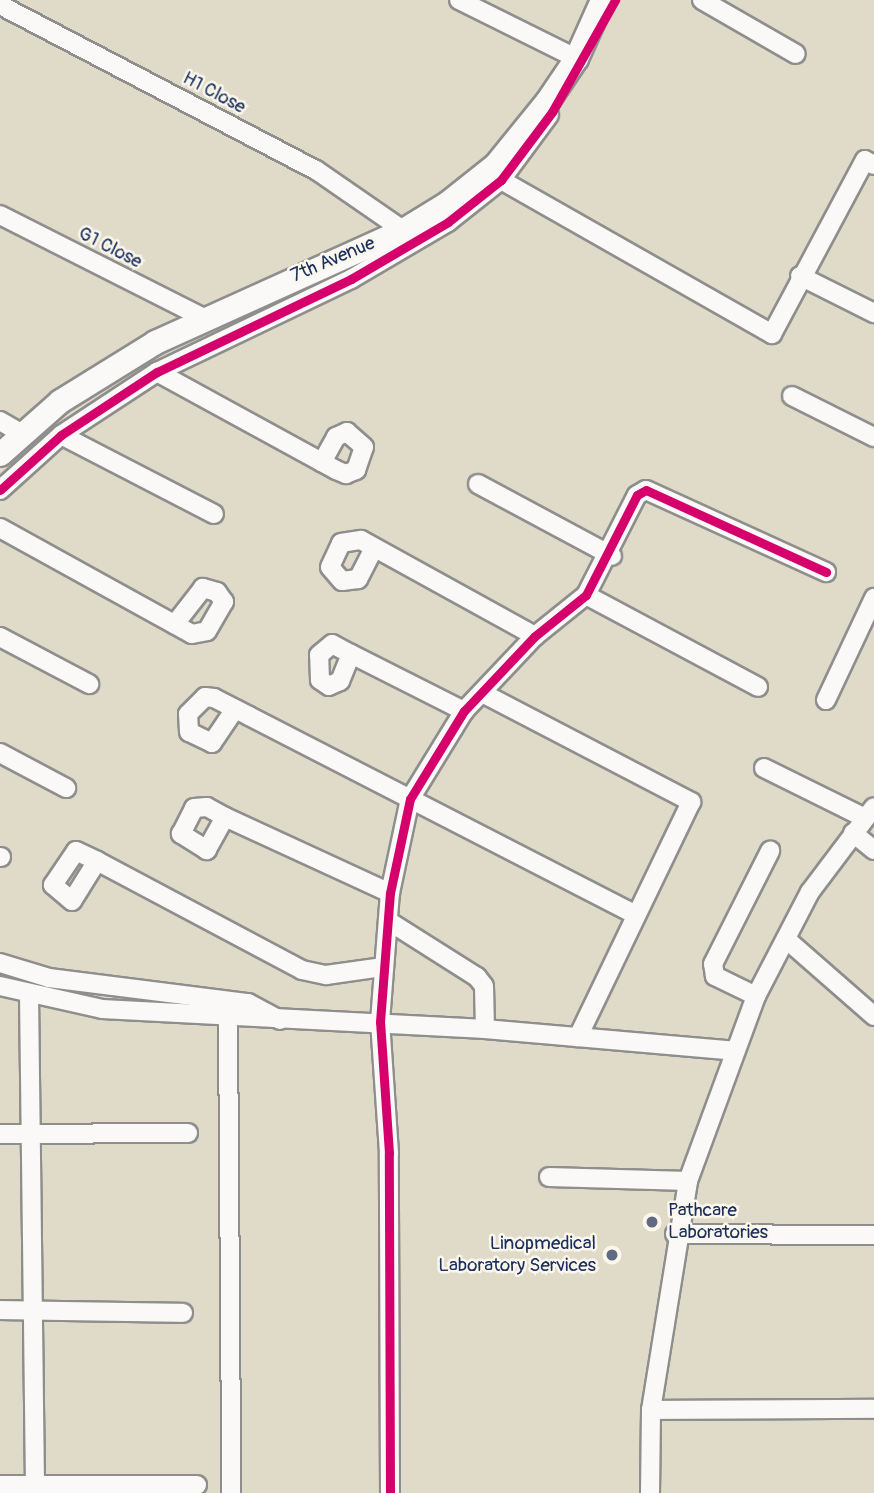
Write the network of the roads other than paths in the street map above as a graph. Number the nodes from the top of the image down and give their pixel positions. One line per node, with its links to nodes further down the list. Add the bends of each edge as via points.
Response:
1 (459, 0): 7 (street)
2 (602, 0): 7 (main road, 7th Avenue)
3 (615, 0): 9 (street, via 552,112)
4 (702, 0): 6 (street)
5 (0, 5): 11 (street, H1 Close, via 316,170)
6 (796, 54)
7 (576, 58): 11 (main road, 7th Avenue, via 495,165)
8 (874, 165): 12 (street, via 865,160)
9 (500, 180): 12 (street, via 772,334); 15 (street, via 410,247)
10 (0, 215): 14 (street, G1 Close)
11 (403, 230): 14 (main road, 7th Avenue)
12 (800, 276): 13 (street)
13 (874, 313)
14 (202, 317): 18 (main road, 7th Avenue, via 79,389)
15 (157, 372): 19 (street); 22 (street)
16 (792, 396): 20 (street)
17 (0, 421): 18 (street)
18 (21, 433): 21 (main road, 7th Avenue)
19 (61, 435): 24 (street); 25 (street)
20 (874, 437)
21 (0, 454)
22 (322, 462)
23 (478, 484): 28 (street)
24 (0, 490)
25 (214, 514)
26 (0, 528): 32 (street)
27 (374, 548): 34 (street)
28 (612, 556): 29 (street, via 637,495 646,490); 30 (street)
29 (826, 572)
30 (586, 595): 34 (street); 37 (street)
31 (874, 598): 39 (street)
32 (175, 624)
33 (0, 636): 36 (street)
34 (535, 636): 38 (street)
35 (351, 654): 41 (street)
36 (89, 684)
37 (758, 687)
38 (482, 692): 41 (street); 53 (street, via 691,802)
39 (826, 700)
40 (235, 709): 45 (street)
41 (464, 711): 45 (street)
42 (0, 753): 44 (street)
43 (764, 768): 46 (street)
44 (66, 788)
45 (410, 799): 52 (street); 53 (street)
46 (869, 812): 48 (street)
47 (225, 817): 52 (street)
48 (853, 833): 49 (street); 55 (street, via 810,892)
49 (874, 850)
50 (770, 851): 60 (street, via 713,964 715,976)
51 (97, 862): 57 (street, via 302,970 326,975)
52 (390, 893): 54 (street)
53 (633, 913): 66 (street)
54 (390, 922): 57 (street); 65 (street, via 478,977 484,986)
55 (786, 939): 60 (street); 61 (street)
56 (0, 962): 63 (street, via 61,979 248,1003)
57 (383, 967): 64 (street)
58 (0, 986): 59 (street)
59 (29, 993): 62 (street, via 102,1009); 70 (street)
60 (756, 996): 67 (street)
61 (874, 1016)
62 (228, 1020): 63 (street); 83 (street)
63 (279, 1020): 64 (street)
64 (380, 1022): 65 (street); 84 (street, via 389,1166)
65 (485, 1029): 66 (street)
66 (578, 1037): 67 (street)
67 (734, 1051): 72 (street)
68 (188, 1133): 70 (street)
69 (0, 1134): 70 (street)
70 (27, 1134): 76 (street)
71 (550, 1177): 72 (street)
72 (688, 1181): 73 (street)
73 (675, 1234): 74 (street); 79 (street)
74 (874, 1235)
75 (0, 1310): 76 (street)
76 (29, 1310): 77 (street); 82 (street)
77 (183, 1313)
78 (874, 1409): 79 (street)
79 (651, 1410): 85 (street)
80 (0, 1485): 82 (street)
81 (197, 1485): 82 (street)
82 (35, 1486)
83 (231, 1493)
84 (390, 1493)
85 (650, 1493)

